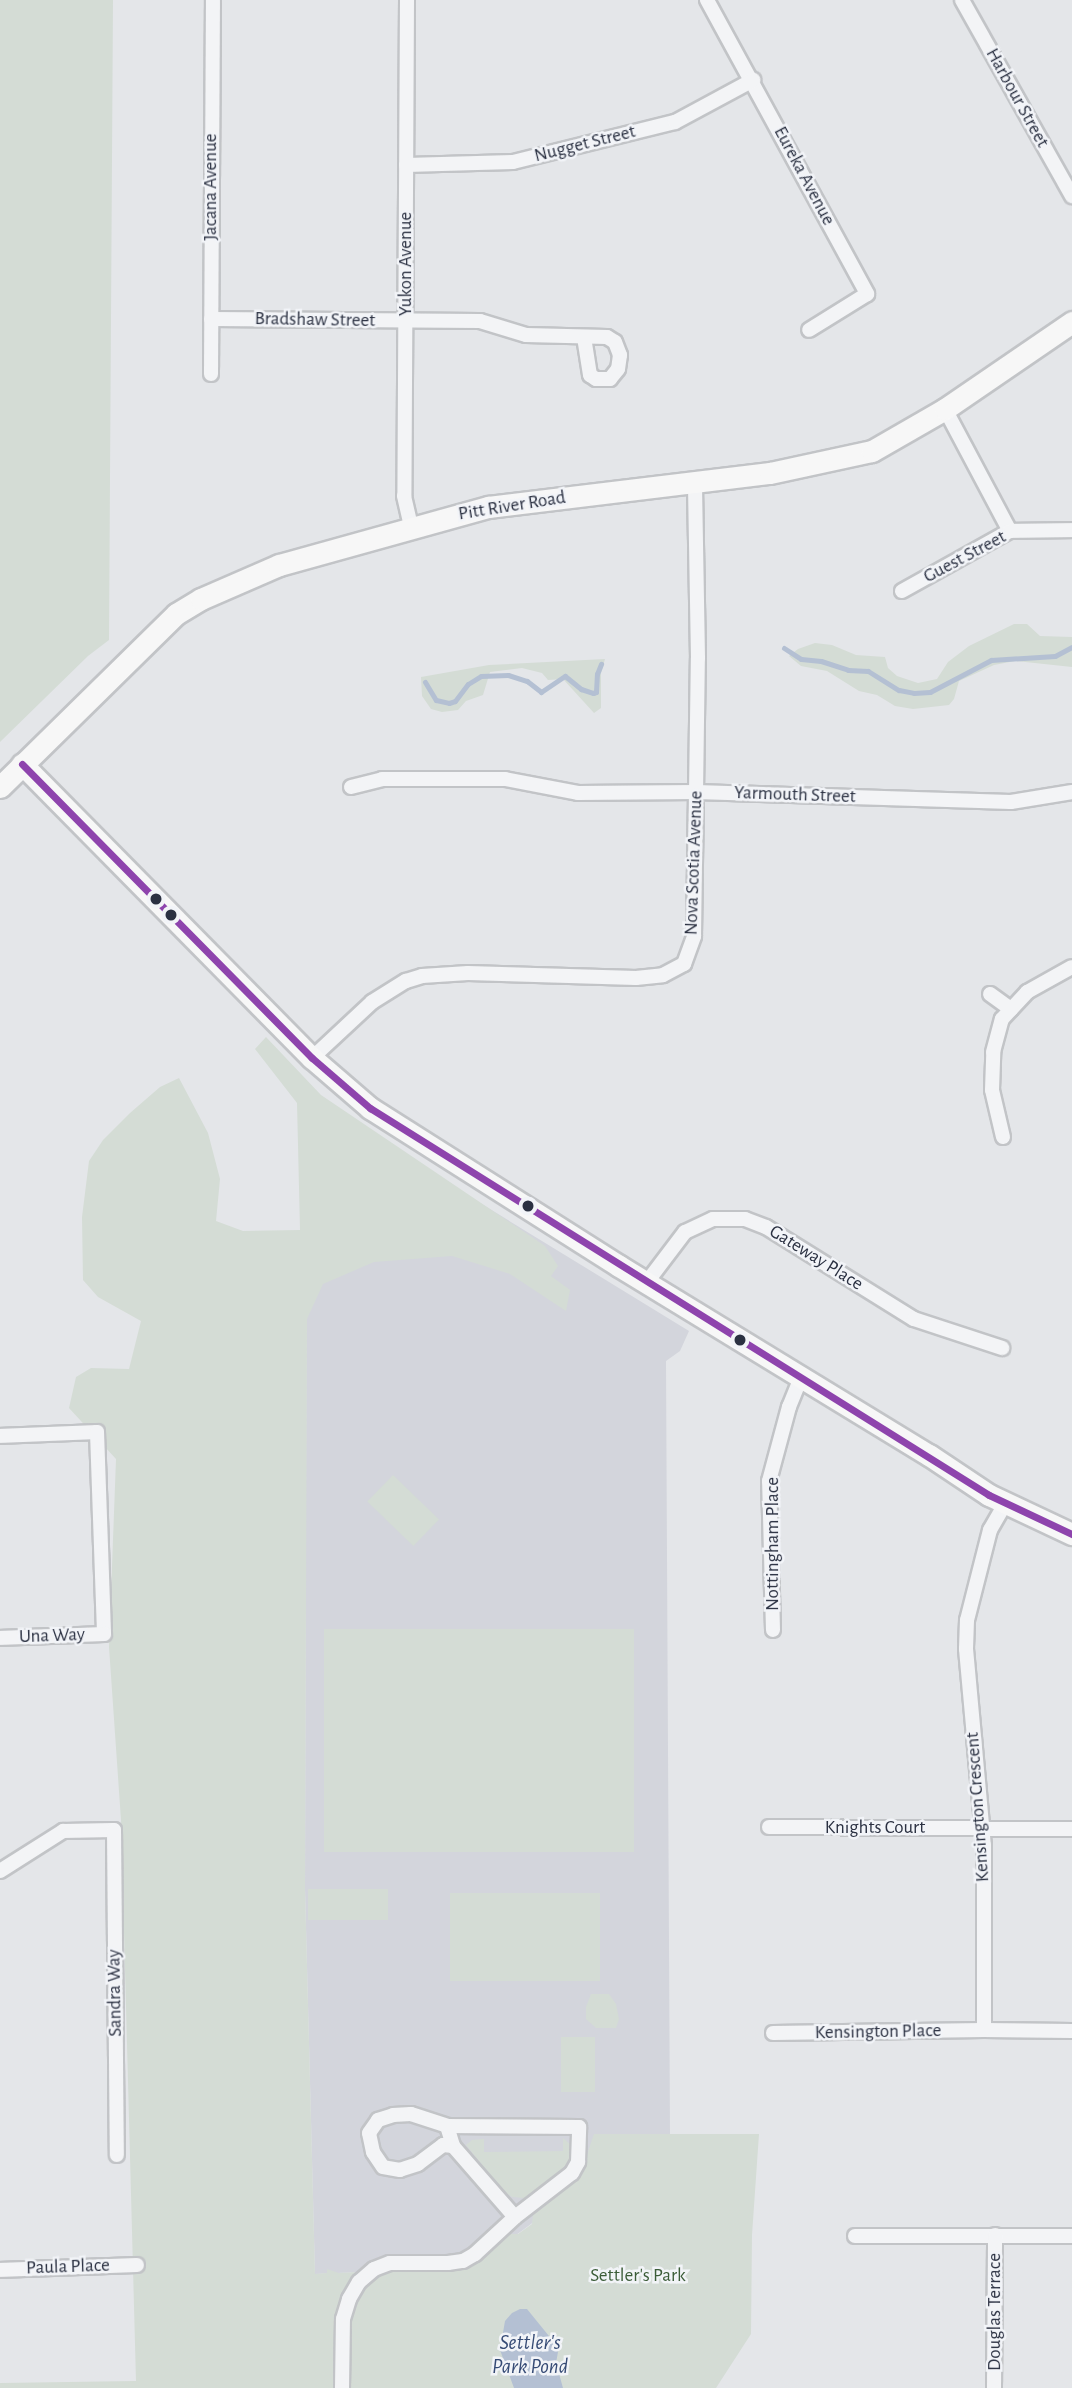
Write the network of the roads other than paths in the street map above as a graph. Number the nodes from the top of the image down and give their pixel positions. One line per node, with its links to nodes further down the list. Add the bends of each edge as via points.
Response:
1 (213, 0): 8 (street, Jacana Avenue)
2 (407, 0): 6 (street, Yukon Avenue)
3 (707, 0): 5 (street, Eureka Avenue)
4 (962, 0): 7 (street, Harbour Street)
5 (753, 80): 6 (street, Nugget Street, via 675,122 505,163); 11 (street, Eureka Avenue, via 867,294)
6 (406, 165): 9 (street, Yukon Avenue)
7 (1072, 195)
8 (211, 319): 9 (street, Bradshaw Street); 13 (street, Jacana Avenue)
9 (405, 321): 12 (street, Bradshaw Street, via 480,321 520,334); 16 (street, Yukon Avenue, via 404,495)
10 (1072, 322): 14 (street, Pitt River Road)
11 (809, 330)
12 (584, 339)
13 (211, 373)
14 (945, 409): 15 (street, Pitt River Road, via 872,451 815,466); 18 (street)
15 (695, 484): 16 (street, Pitt River Road, via 514,502); 23 (street, Nova Scotia Avenue)
16 (411, 527): 20 (street, Pitt River Road, via 306,555 188,606 149,638)
17 (1072, 530): 18 (street, Guest Street)
18 (1010, 531): 19 (street, Guest Street)
19 (902, 591)
20 (22, 764): 21 (street, Pitt River Road); 28 (street)
21 (0, 787)
22 (351, 787): 23 (street, Yarmouth Street, via 382,779 505,779 578,793)
23 (696, 792): 24 (street, Yarmouth Street, via 1011,802); 28 (street, Nova Scotia Avenue, via 694,936 684,964 663,975 636,978 422,976 372,1002)
24 (1072, 792)
25 (1072, 967): 27 (street, via 1027,992)
26 (990, 994): 27 (street)
27 (1011, 1009): 29 (street, via 1002,1018 992,1057 992,1090)
28 (312, 1058): 30 (street, via 387,1119)
29 (1003, 1137)
30 (647, 1282): 31 (street, Gateway Place, via 685,1232 713,1219 745,1219 766,1227 914,1319); 32 (street)
31 (1002, 1348)
32 (802, 1378): 34 (street); 36 (street, Nottingham Place, via 789,1407 769,1481)
33 (0, 1436): 37 (street, Una Way, via 97,1432 104,1634)
34 (1005, 1504): 35 (street); 39 (street, Kensington Crescent, via 990,1530 967,1620)
35 (1072, 1534)
36 (773, 1630)
37 (0, 1638)
38 (769, 1827): 39 (street, Knights Court)
39 (982, 1828): 40 (street, Knights Court); 42 (street, Kensington Crescent)
40 (1072, 1829)
41 (0, 1871): 47 (street, Sandra Way, via 63,1831 114,1830)
42 (984, 2030): 43 (street); 44 (street, Kensington Place)
43 (1072, 2031)
44 (773, 2034)
45 (447, 2126): 46 (street); 46 (street, via 411,2114 378,2120 369,2133 373,2152 383,2167 400,2170 418,2164 443,2145); 48 (street, via 579,2127 580,2151 572,2173)
46 (453, 2146): 48 (street)
47 (117, 2155)
48 (515, 2217): 54 (street, via 463,2261 390,2263 359,2282 343,2319)
49 (995, 2235): 50 (street, Douglas Terrace); 51 (street, Douglas Terrace); 55 (street, Douglas Terrace)
50 (855, 2236)
51 (1072, 2236)
52 (137, 2265): 53 (street, Paula Place)
53 (0, 2270)
54 (342, 2388)
55 (994, 2388)

